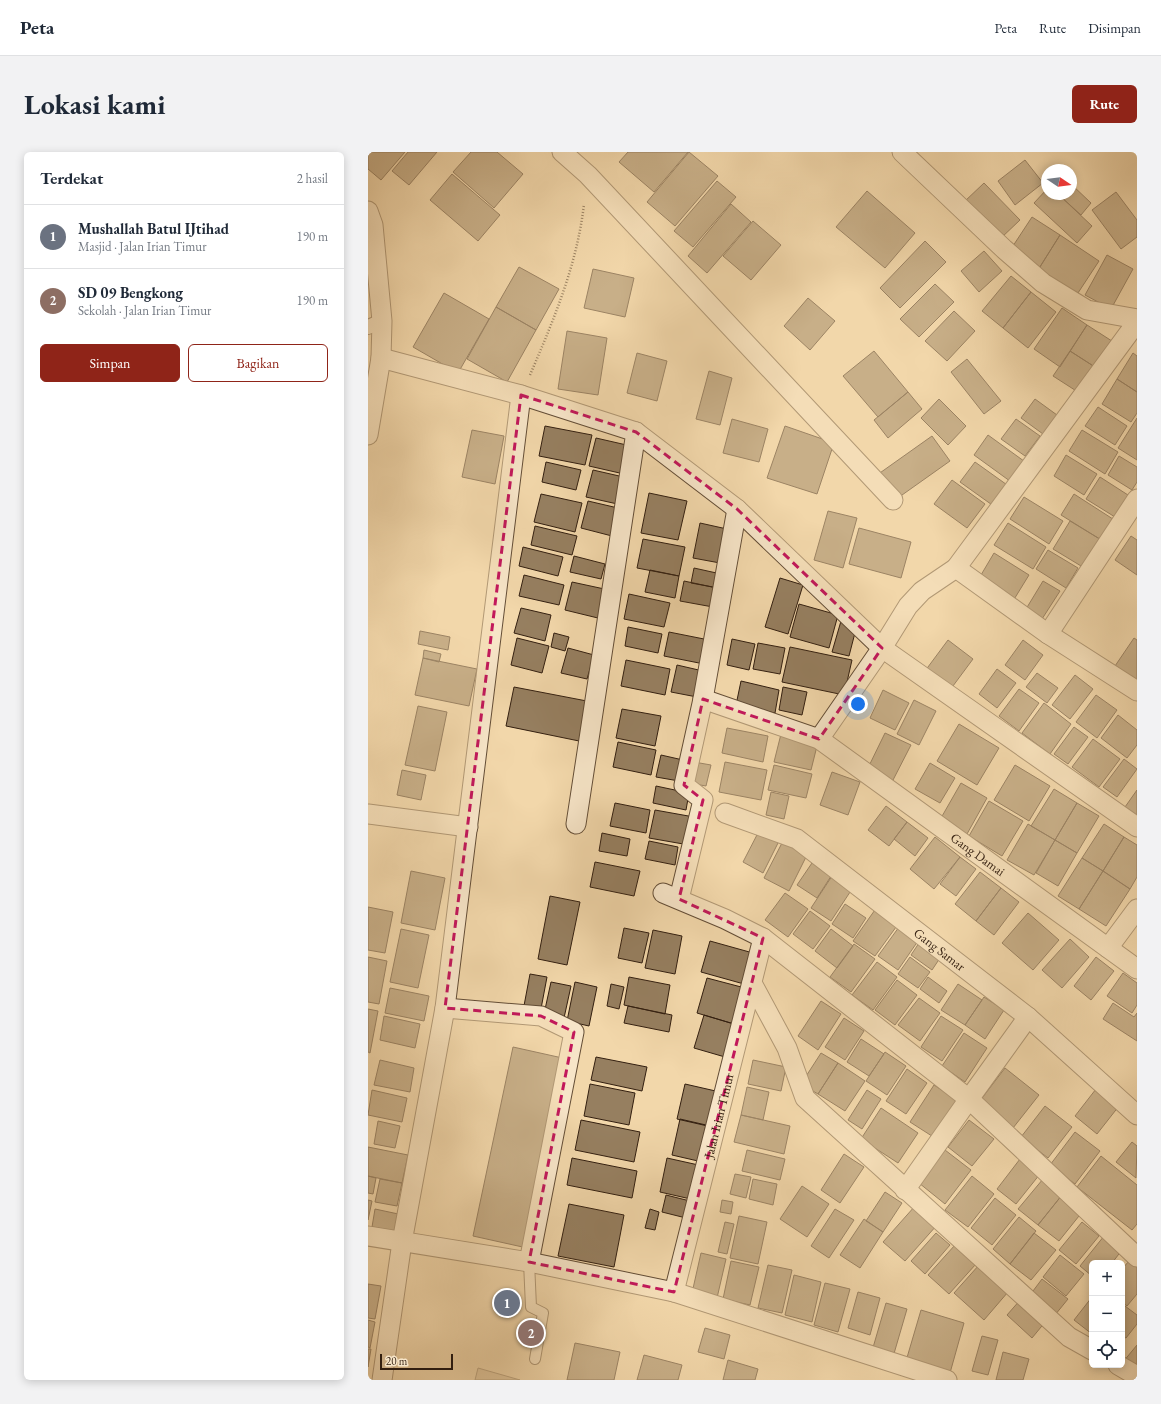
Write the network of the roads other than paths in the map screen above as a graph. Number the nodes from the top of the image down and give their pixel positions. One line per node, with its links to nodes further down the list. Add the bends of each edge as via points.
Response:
1 (562, 152): 11 (street, via 588,176)
2 (902, 152): 4 (street, via 1043,283 1087,310)
3 (368, 211): 5 (street, via 373,225)
4 (1137, 321): 13 (street)
5 (375, 324): 6 (street)
6 (381, 358): 7 (street); 9 (street)
7 (521, 395): 8 (street); 22 (street)
8 (636, 432): 12 (street); 21 (street)
9 (368, 435)
10 (1137, 499): 14 (street)
11 (893, 500)
12 (737, 509): 15 (street); 17 (street)
13 (956, 568): 14 (street); 15 (street, via 922,591)
14 (1048, 634): 16 (street)
15 (882, 648): 18 (street); 23 (street)
16 (1137, 691)
17 (703, 699): 18 (street, Gang Damai); 25 (street, via 684,785 703,800 671,896)
18 (819, 739): 26 (street, Gang Damai)
19 (725, 813): 30 (street, Gang Samar, via 797,839)
20 (368, 814): 22 (street)
21 (576, 824)
22 (468, 827): 29 (street)
23 (1137, 827)
24 (1137, 909): 26 (street)
25 (763, 938): 28 (street, Jalan Irian Timur); 31 (street)
26 (1108, 948): 27 (street, Gang Damai)
27 (1137, 969)
28 (752, 983): 33 (street, via 787,1048 805,1098); 38 (street, Jalan Irian Timur)
29 (445, 1008): 35 (street); 37 (street, via 541,1016 574,1032)
30 (1028, 1017): 31 (street); 32 (street, Gang Samar)
31 (969, 1099): 33 (street); 36 (street)
32 (1137, 1115)
33 (905, 1190): 39 (street, via 1069,1337)
34 (368, 1236): 35 (street)
35 (402, 1242): 37 (street); 43 (street)
36 (1137, 1257)
37 (529, 1262): 38 (street); 40 (lane, via 531,1307 543,1313)
38 (674, 1292): 44 (street)
39 (1089, 1348)
40 (535, 1359)
41 (1123, 1368): 42 (street)
42 (1137, 1376)
43 (382, 1380)
44 (947, 1380)

